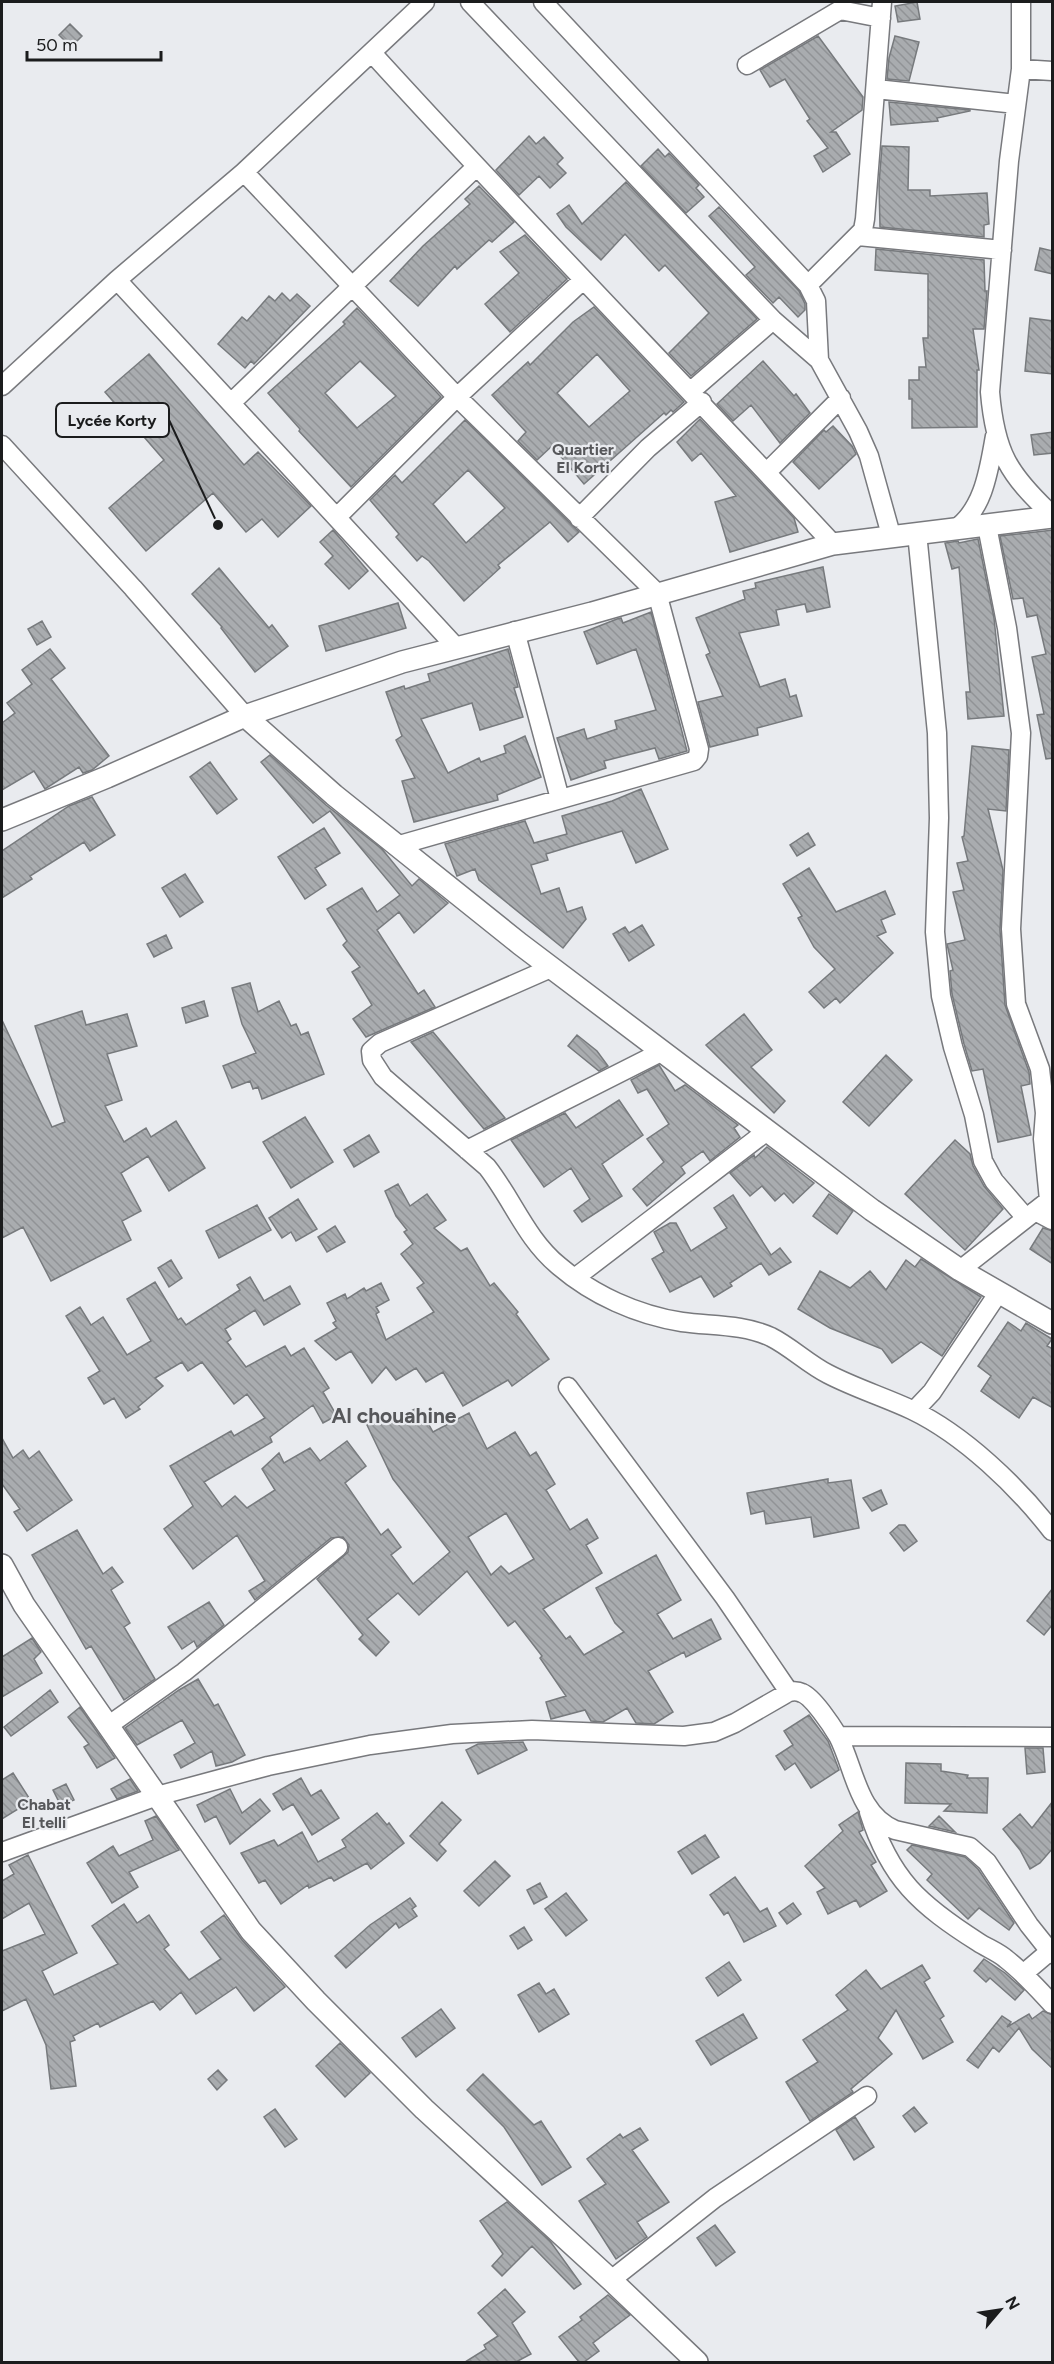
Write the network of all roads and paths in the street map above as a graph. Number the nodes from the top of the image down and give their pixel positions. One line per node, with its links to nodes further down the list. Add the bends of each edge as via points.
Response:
1 (425, 2): 6 (street)
2 (470, 2): 20 (street)
3 (543, 2): 19 (street)
4 (1022, 2): 8 (street)
5 (881, 10): 7 (street, via 840,10); 10 (street)
6 (372, 52): 12 (street); 13 (street)
7 (747, 65)
8 (1021, 69): 9 (street); 11 (street)
9 (1053, 71)
10 (876, 89): 11 (street); 14 (street, via 865,219)
11 (1016, 104): 15 (street)
12 (476, 167): 17 (street); 18 (street)
13 (244, 172): 16 (street); 18 (street)
14 (858, 236): 15 (street); 19 (street)
15 (1002, 250): 27 (street, via 990,392)
16 (117, 280): 22 (street); 26 (street)
17 (583, 280): 23 (street); 24 (street)
18 (353, 285): 23 (street); 26 (street)
19 (808, 285): 21 (street, via 816,301)
20 (772, 320): 21 (street); 24 (street)
21 (819, 360): 25 (street)
22 (2, 386)
23 (457, 397): 31 (street); 32 (street)
24 (697, 397): 29 (street); 32 (street)
25 (841, 398): 29 (street); 36 (street, via 869,456)
26 (231, 403): 31 (street)
27 (995, 436): 30 (street, via 1012,471); 34 (street, via 974,511)
28 (2, 445): 41 (street)
29 (767, 472): 37 (street)
30 (1053, 516): 33 (street)
31 (337, 517): 40 (street)
32 (579, 518): 38 (street)
33 (987, 526): 34 (street); 49 (street, via 1007,628 1021,733 1011,929 1016,1004 1043,1087)
34 (954, 530): 35 (street)
35 (917, 533): 36 (street); 49 (street, via 937,733 939,818 934,932 941,996 983,1161 994,1182)
36 (891, 535): 37 (street)
37 (833, 544): 38 (street)
38 (657, 593): 39 (street); 42 (street, via 698,756 694,761)
39 (515, 631): 40 (street); 42 (street)
40 (456, 647): 41 (street)
41 (245, 716): 43 (street); 44 (street)
42 (560, 799): 44 (street)
43 (2, 820)
44 (396, 846): 45 (street)
45 (550, 968): 46 (street); 48 (street, via 380,1043 371,1051 383,1077)
46 (661, 1052): 47 (street); 48 (street)
47 (767, 1131): 51 (street); 52 (street)
48 (467, 1150): 52 (street, via 498,1181 534,1242)
49 (1041, 1207): 50 (street); 51 (street)
50 (1053, 1220)
51 (960, 1270): 53 (street)
52 (576, 1277): 56 (street, via 617,1304 682,1322 729,1326 771,1337 827,1374)
53 (999, 1292): 54 (street); 56 (street, via 932,1392)
54 (1053, 1323)
55 (568, 1387): 60 (street, via 725,1598)
56 (914, 1411): 57 (street, via 953,1435 985,1462)
57 (1053, 1531)
58 (338, 1547): 61 (street, via 184,1672)
59 (2, 1564): 61 (street, via 24,1605)
60 (789, 1692): 62 (street, via 805,1694); 64 (street, via 714,1732 684,1736 532,1730 452,1734 370,1745 268,1766)
61 (108, 1725): 64 (street)
62 (838, 1736): 63 (street); 65 (street)
63 (1053, 1737)
64 (157, 1796): 66 (street); 71 (street, via 251,1931 299,1983 424,2109)
65 (866, 1805): 67 (street, via 883,1825 970,1847 980,1855); 68 (street, via 878,1841 905,1885 930,1908)
66 (2, 1852)
67 (1051, 1953): 68 (street)
68 (1023, 1974): 69 (street)
69 (1053, 2004)
70 (867, 2096): 71 (street, via 715,2198)
71 (611, 2280): 72 (street)
72 (688, 2360)

